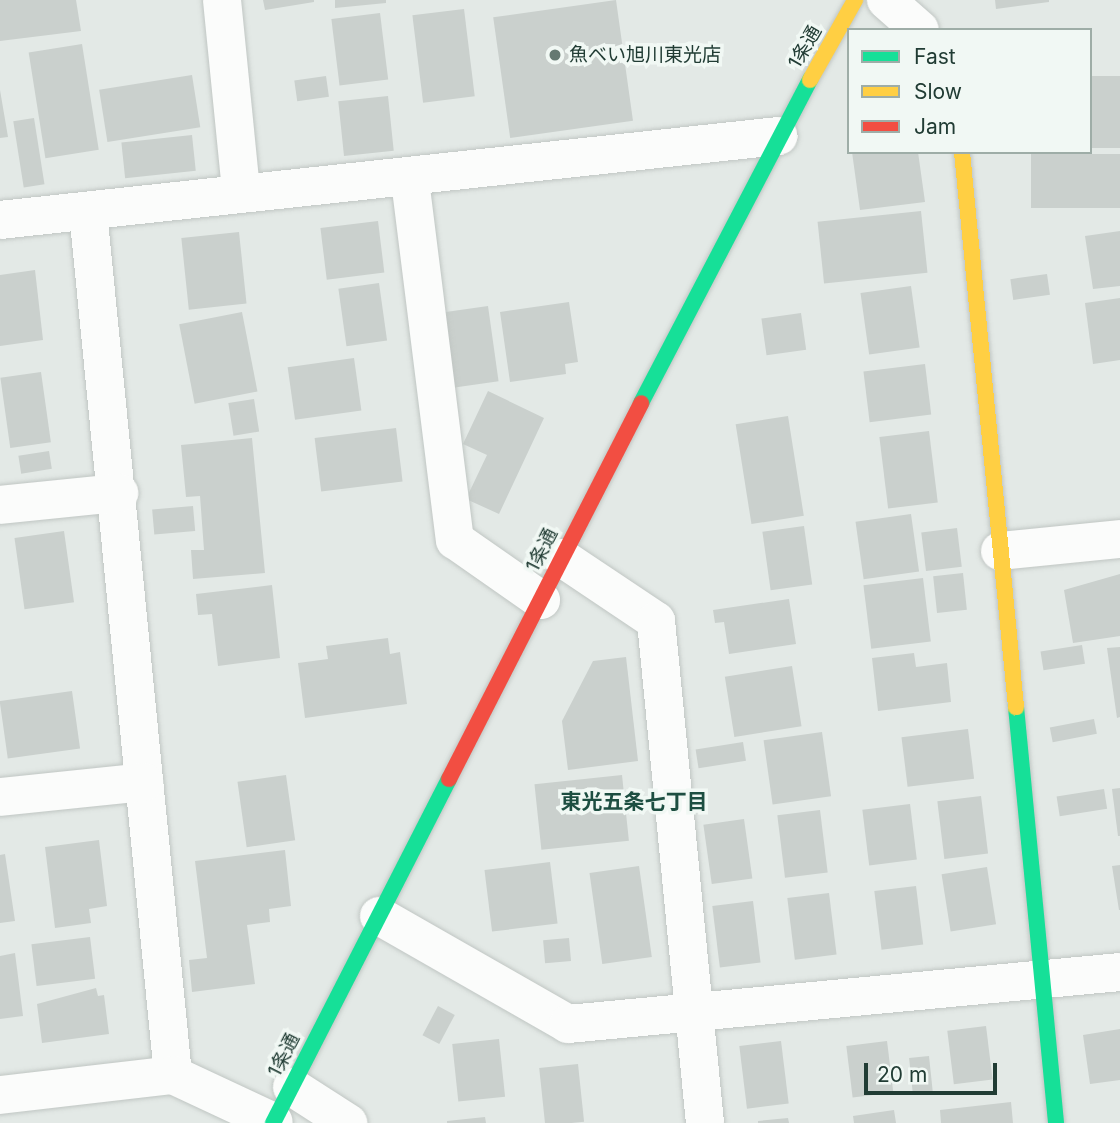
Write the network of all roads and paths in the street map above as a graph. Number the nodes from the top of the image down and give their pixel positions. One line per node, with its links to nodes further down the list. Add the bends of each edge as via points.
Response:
1 (222, 0): 8 (street)
2 (855, 0): 5 (main road, 1条通)
3 (886, 0): 4 (street)
4 (918, 28)
5 (778, 135): 7 (street); 15 (main road, 1条通)
6 (962, 154): 14 (main road)
7 (410, 180): 8 (street); 16 (street, via 455,540)
8 (241, 192): 9 (street)
9 (88, 211): 10 (street); 11 (street)
10 (0, 220)
11 (119, 493): 12 (street); 17 (street)
12 (0, 505)
13 (1120, 539): 14 (street)
14 (1000, 551): 21 (main road)
15 (562, 558): 16 (main road, 1条通); 22 (street, via 656,621)
16 (541, 600): 19 (main road, 1条通)
17 (144, 782): 18 (street); 23 (street)
18 (0, 797)
19 (379, 916): 22 (street, via 568,1024); 24 (main road, 1条通)
20 (1120, 972): 21 (street)
21 (1042, 979): 22 (street); 29 (main road)
22 (696, 1014): 28 (street)
23 (173, 1075): 25 (street); 26 (street)
24 (292, 1087): 26 (main road, 1条通); 27 (street)
25 (0, 1095)
26 (273, 1123)
27 (348, 1123)
28 (705, 1123)
29 (1056, 1123)

